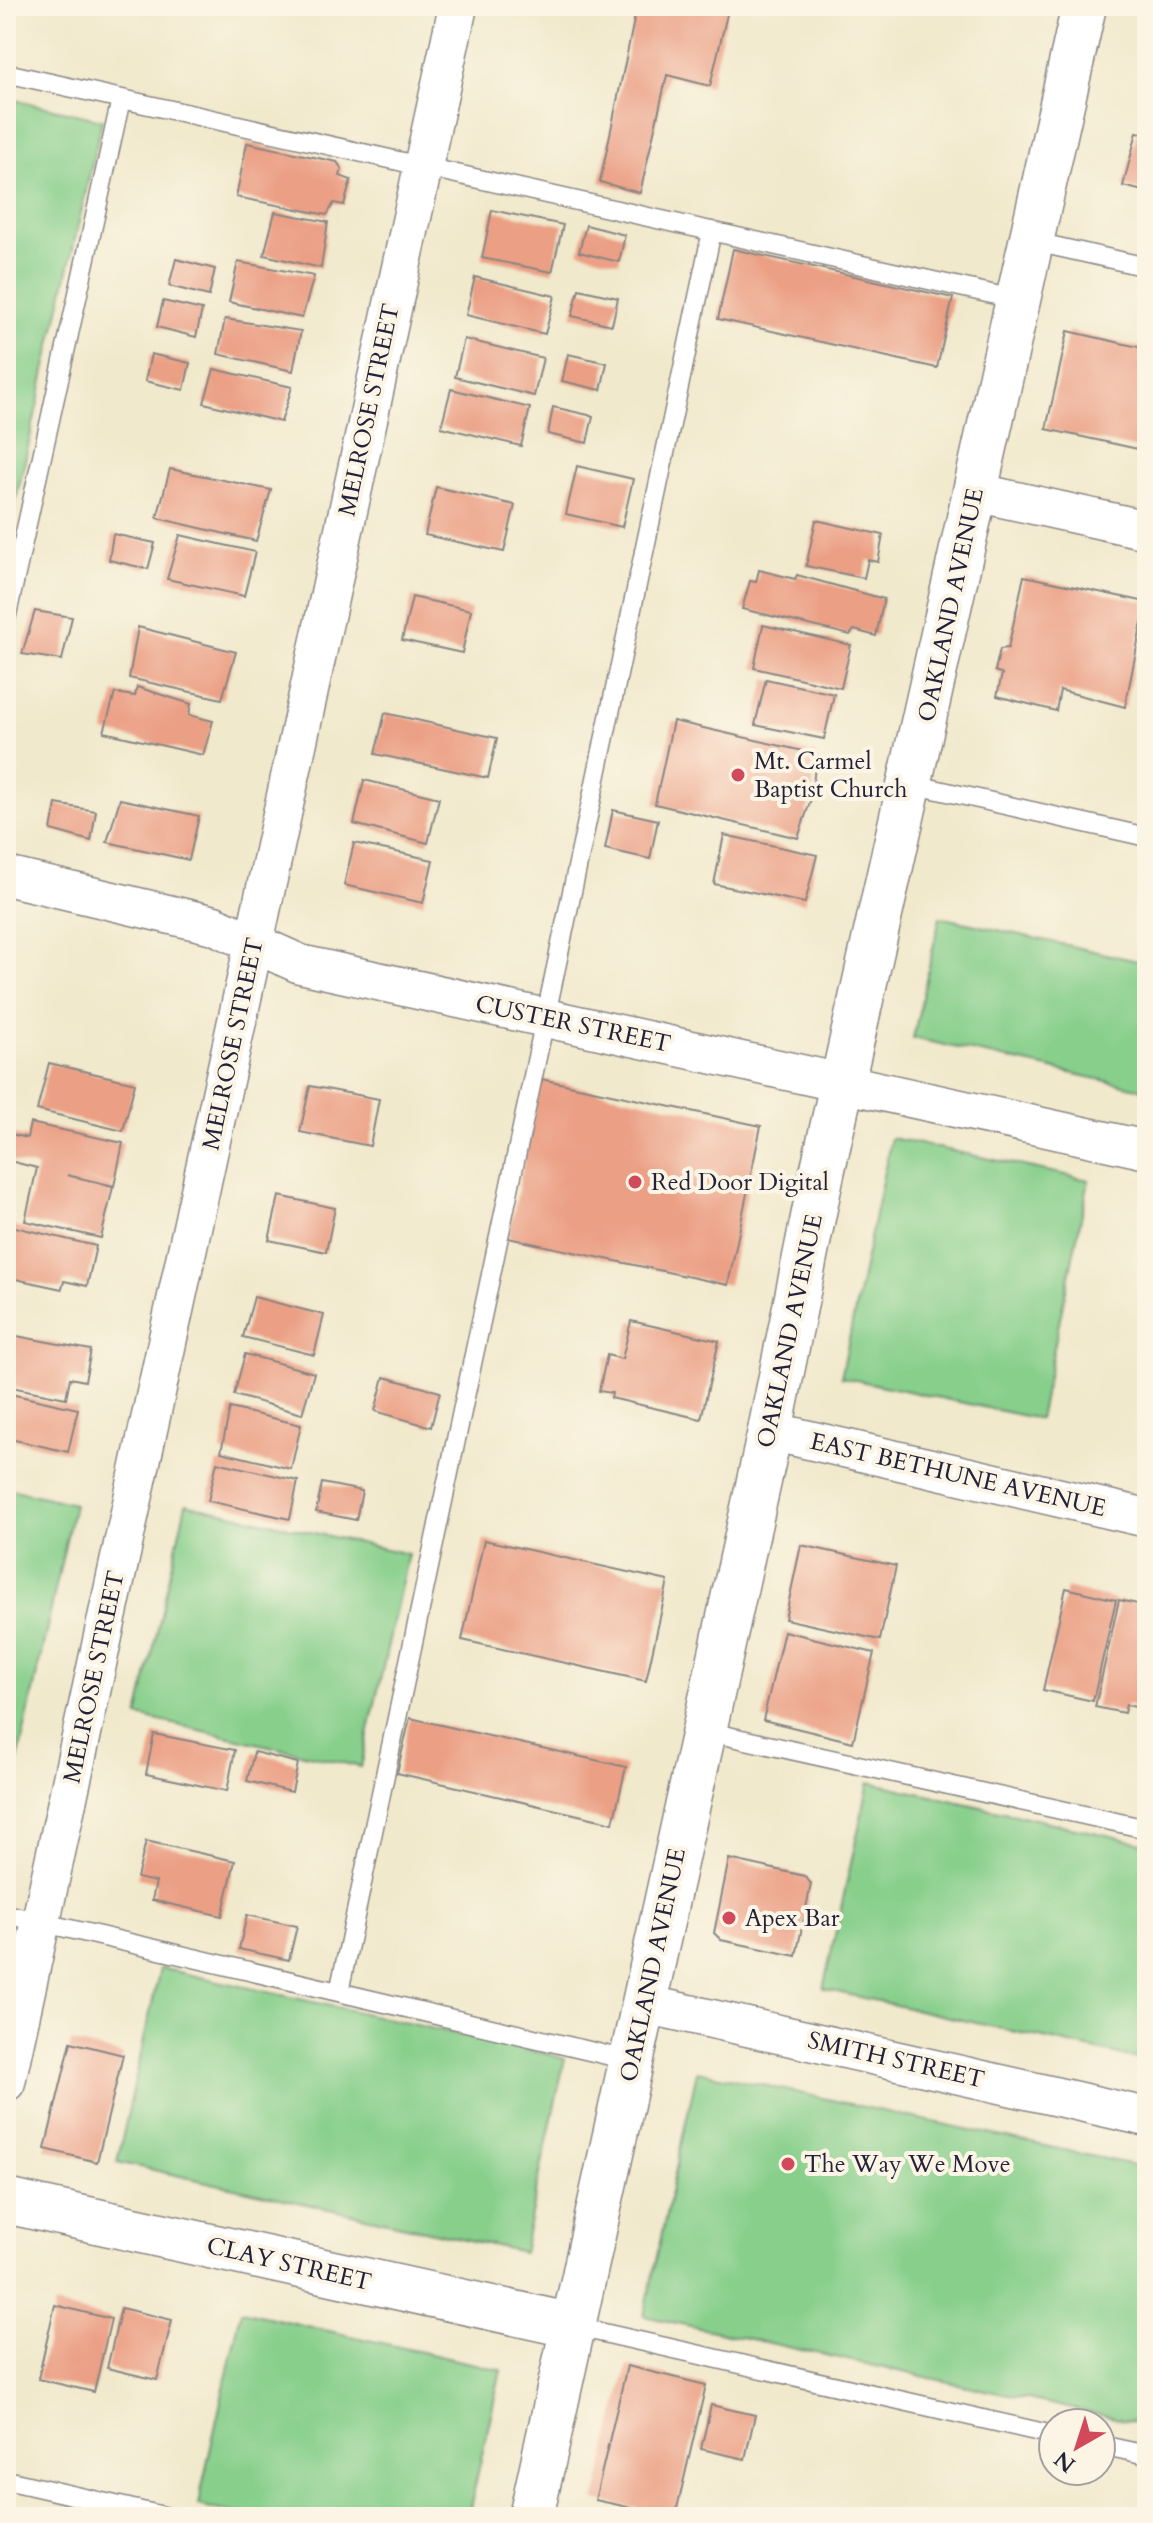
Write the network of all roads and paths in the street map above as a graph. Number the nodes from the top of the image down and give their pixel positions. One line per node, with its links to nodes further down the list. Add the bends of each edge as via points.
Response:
1 (458, 6): 5 (street, MELROSE STREET)
2 (1084, 6): 7 (street, OAKLAND AVENUE)
3 (6, 73): 4 (lane)
4 (121, 99): 5 (lane); 12 (lane)
5 (422, 166): 6 (lane); 16 (street, MELROSE STREET)
6 (712, 231): 9 (lane); 17 (lane)
7 (1031, 241): 8 (lane); 9 (street, OAKLAND AVENUE)
8 (1147, 267)
9 (1018, 300): 10 (street, OAKLAND AVENUE)
10 (975, 492): 11 (street); 13 (street, OAKLAND AVENUE)
11 (1147, 530)
12 (6, 619)
13 (912, 784): 14 (lane); 18 (street, OAKLAND AVENUE)
14 (1147, 837)
15 (6, 876): 16 (street, CUSTER STREET, via 214,925)
16 (255, 943): 17 (street, CUSTER STREET, via 300,964); 24 (street, MELROSE STREET)
17 (545, 1018): 18 (street, CUSTER STREET); 25 (lane)
18 (844, 1083): 19 (street, CUSTER STREET); 20 (street, OAKLAND AVENUE)
19 (1147, 1150)
20 (770, 1431): 21 (street, EAST BETHUNE AVENUE); 22 (street, OAKLAND AVENUE)
21 (1147, 1518)
22 (704, 1731): 23 (lane); 26 (street, OAKLAND AVENUE)
23 (1147, 1829)
24 (24, 1918): 25 (lane); 28 (street, MELROSE STREET)
25 (339, 1992): 27 (lane)
26 (645, 2004): 27 (street, OAKLAND AVENUE); 29 (street, SMITH STREET)
27 (632, 2061): 31 (street, OAKLAND AVENUE)
28 (6, 2082)
29 (1147, 2117)
30 (6, 2201): 31 (street, CLAY STREET)
31 (573, 2326): 32 (lane); 37 (street, OAKLAND AVENUE)
32 (1037, 2431)
33 (1117, 2448): 34 (lane)
34 (1147, 2455)
35 (6, 2480): 36 (lane)
36 (168, 2517)
37 (531, 2517)

